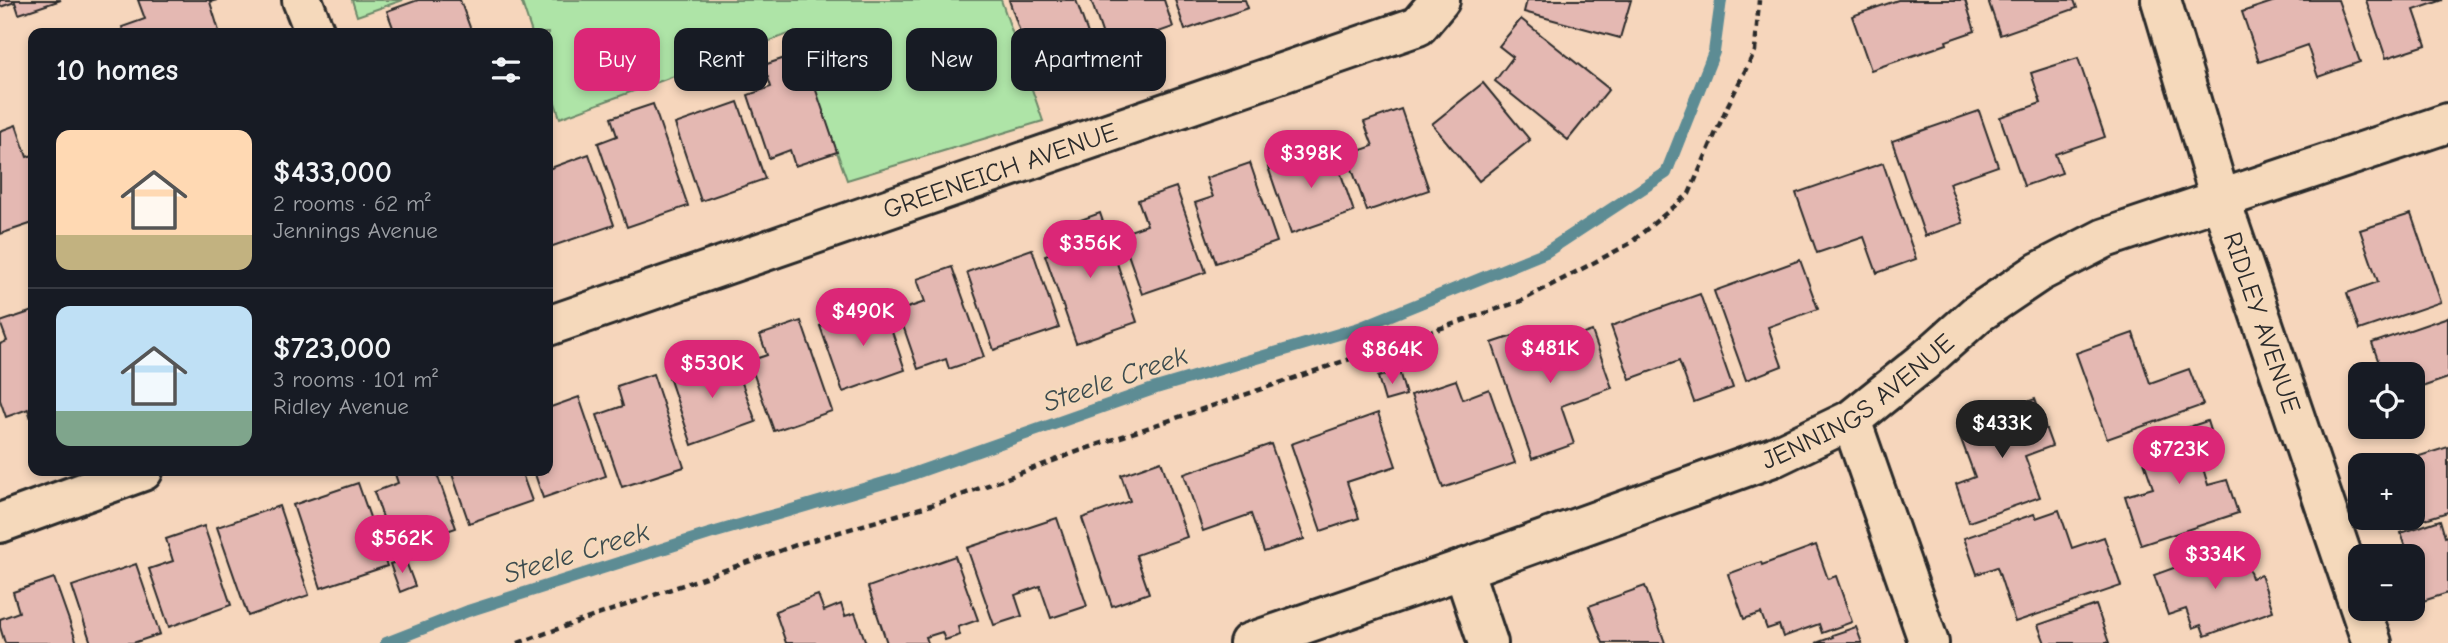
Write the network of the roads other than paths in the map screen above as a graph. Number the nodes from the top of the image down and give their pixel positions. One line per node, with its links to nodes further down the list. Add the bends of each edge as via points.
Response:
1 (302, 0): 4 (street)
2 (1440, 0): 7 (street, GREENEICH AVENUE, via 1418,26)
3 (2161, 0): 6 (street, RIDLEY AVENUE)
4 (313, 28)
5 (2448, 123): 6 (street, JENNINGS AVENUE)
6 (2220, 198): 8 (street, JENNINGS AVENUE, via 2105,238 2039,272 1977,314); 15 (street, RIDLEY AVENUE)
7 (553, 324)
8 (1851, 420): 11 (street, JENNINGS AVENUE, via 1776,456); 14 (street)
9 (129, 476): 10 (street)
10 (0, 523)
11 (1463, 569): 12 (street, JENNINGS AVENUE); 13 (street)
12 (1249, 643)
13 (1488, 643)
14 (1929, 643)
15 (2372, 643)

